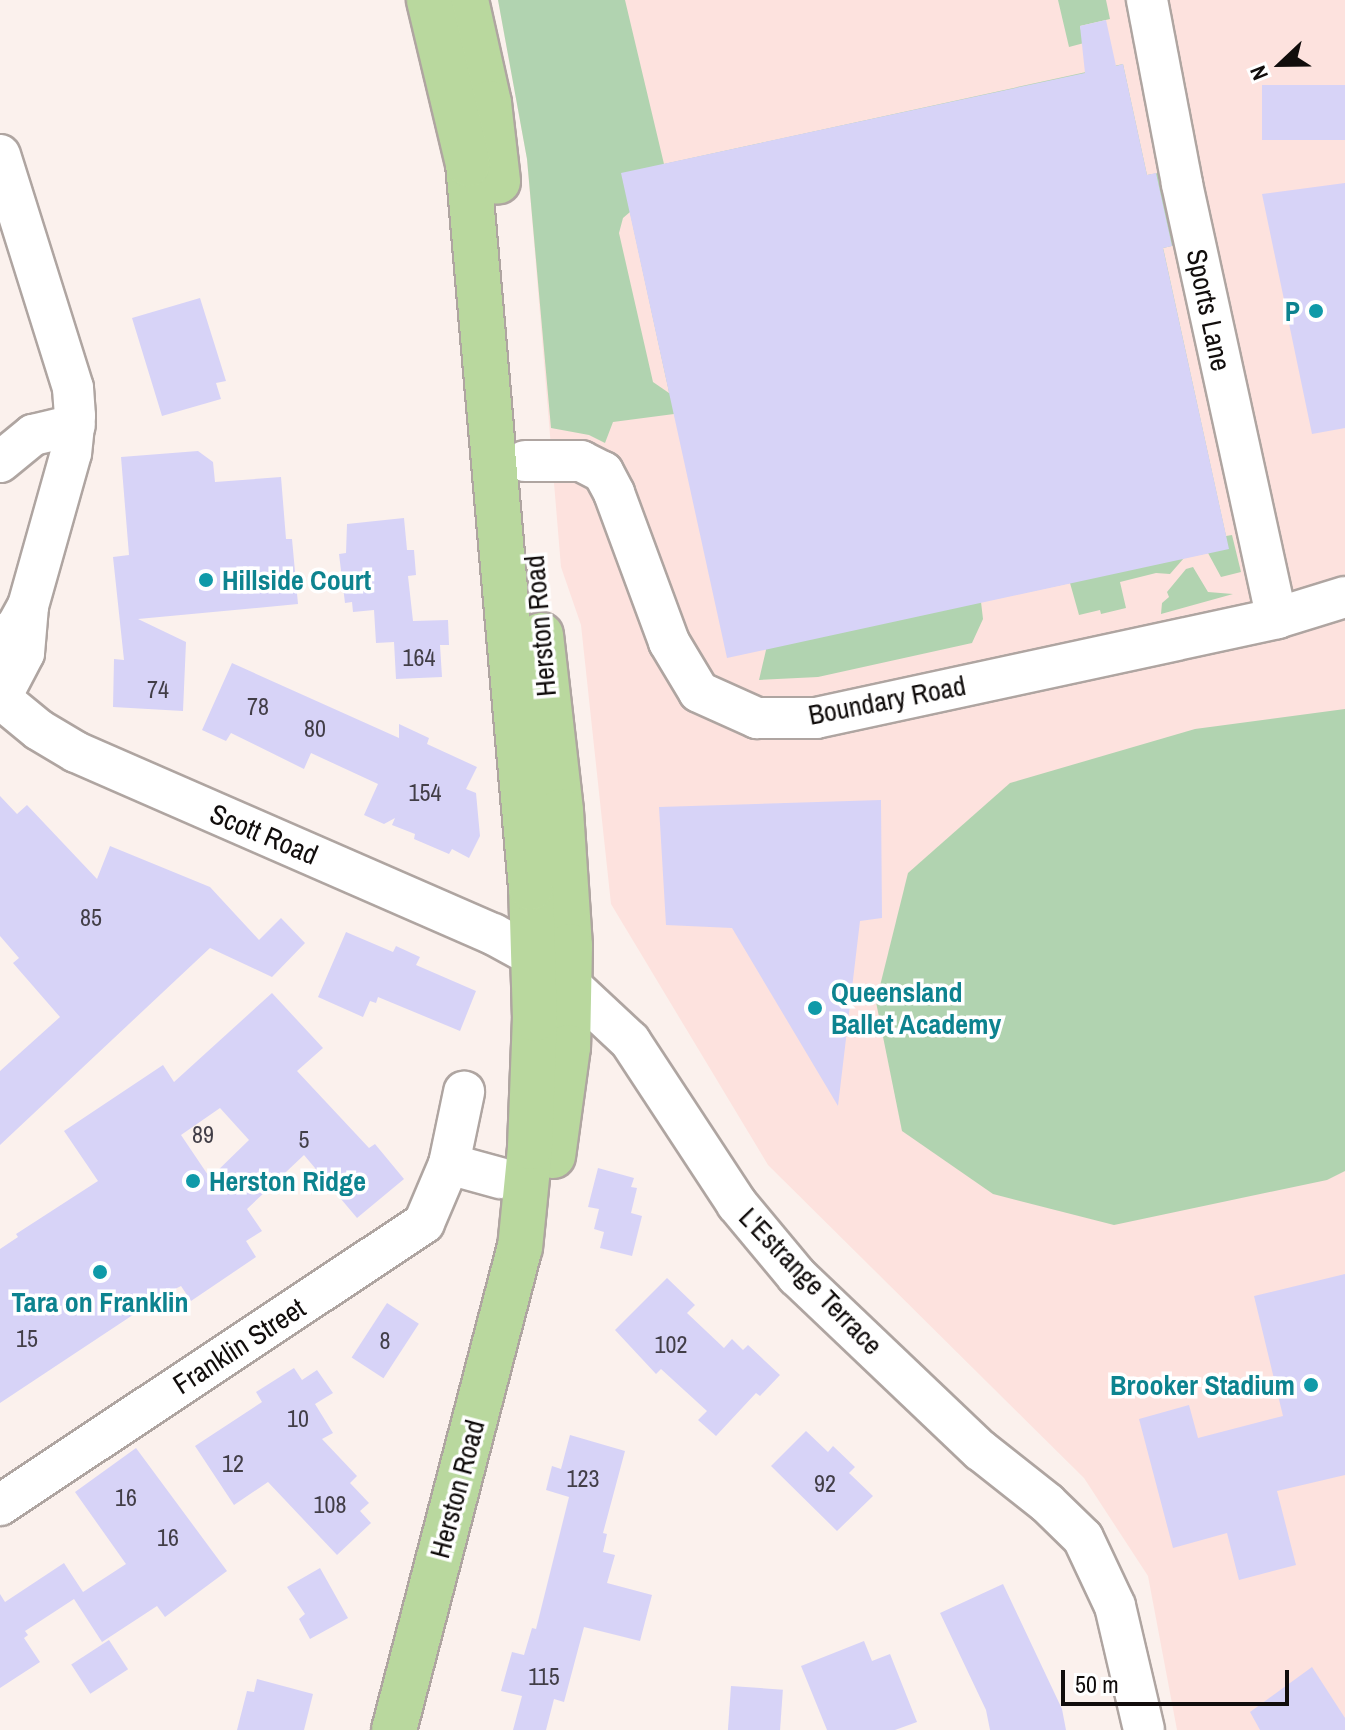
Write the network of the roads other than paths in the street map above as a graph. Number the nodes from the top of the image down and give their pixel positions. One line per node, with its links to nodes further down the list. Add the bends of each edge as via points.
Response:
1 (429, 0): 11 (main road, Herston Road, via 468,164)
2 (466, 0): 6 (main road, Herston Road, via 489,103)
3 (1147, 0): 10 (street, Sports Lane)
4 (0, 155): 5 (street, Scott Road, via 73,388)
5 (75, 425): 7 (street, via 33,435); 9 (street, Scott Road)
6 (525, 461): 10 (street, Boundary Road, via 581,461 603,472 669,642 699,692 757,718 816,718); 11 (main road, via 514,513 521,599); 15 (main road, Herston Road, via 561,811)
7 (0, 462)
8 (1345, 597): 10 (street, Boundary Road)
9 (28, 606): 12 (street, Scott Road); 13 (street, Scott Road, via 24,653)
10 (1277, 618)
11 (511, 641): 14 (main road, Herston Road)
12 (0, 642)
13 (0, 699): 14 (street, Scott Road, via 76,752)
14 (535, 957): 15 (main road); 19 (main road, Herston Road, via 530,1147)
15 (570, 985): 19 (main road, Herston Road, via 566,1070 553,1155 541,1205); 21 (street, L'Estrange Terrace, via 630,1041 760,1235)
16 (464, 1092): 17 (street, Franklin Street)
17 (449, 1164): 18 (street); 20 (street, Franklin Street, via 420,1227)
18 (500, 1178)
19 (520, 1248): 22 (main road, Herston Road)
20 (0, 1505)
21 (1041, 1510): 23 (street, L'Estrange Terrace, via 1090,1598); 24 (street, L'Estrange Terrace, via 1083,1538 1112,1595)
22 (394, 1730)
23 (1121, 1730)
24 (1144, 1730)

